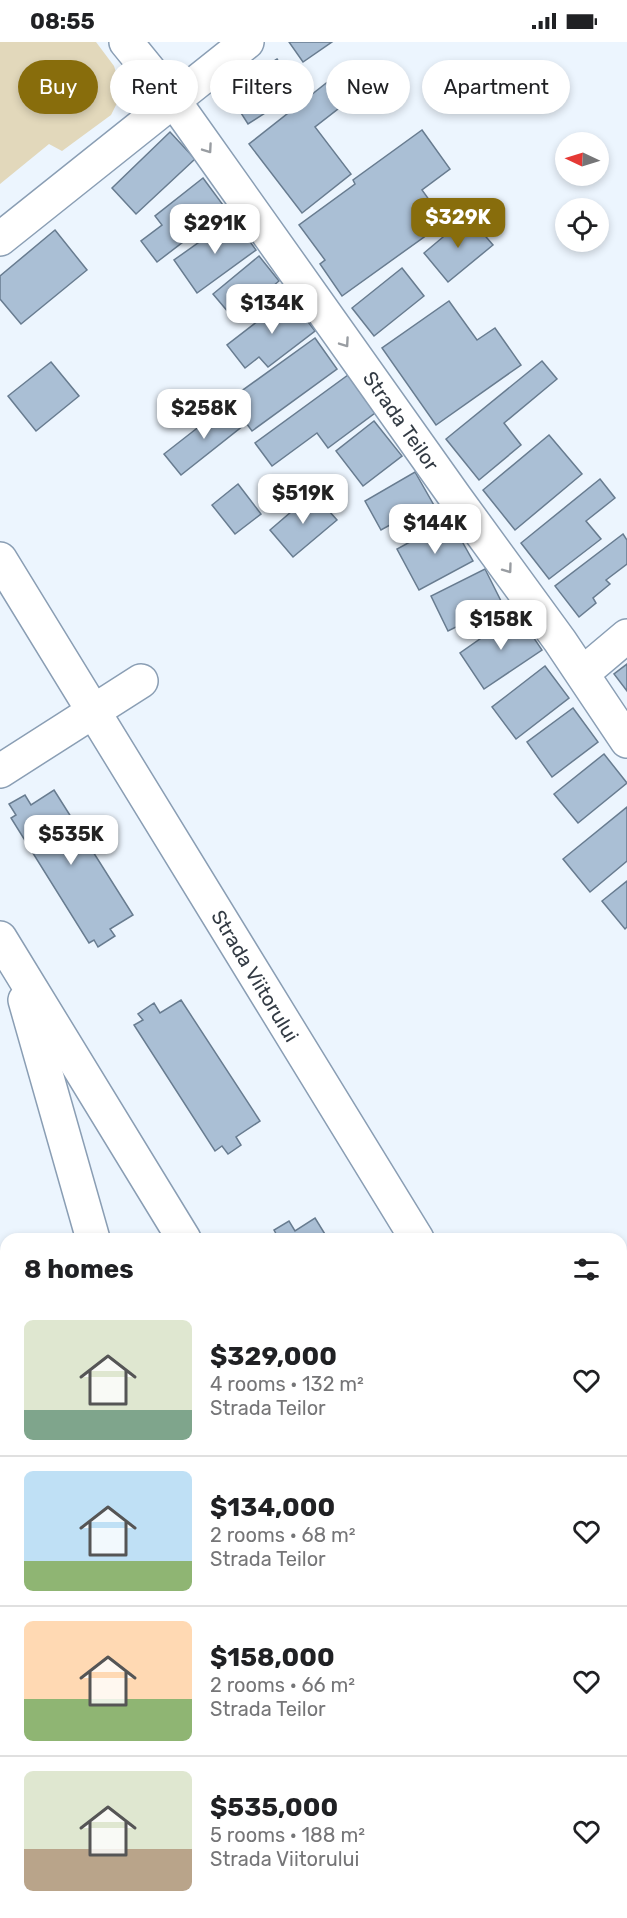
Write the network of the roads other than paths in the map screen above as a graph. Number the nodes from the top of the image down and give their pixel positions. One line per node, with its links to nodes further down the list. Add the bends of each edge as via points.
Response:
1 (126, 42): 3 (street, Strada Teilor)
2 (247, 42): 4 (street)
3 (141, 60)
4 (198, 82)
5 (158, 114): 7 (street)
6 (183, 114): 10 (street, Strada Teilor, one-way to 10)
7 (0, 239)
8 (0, 559): 12 (street, Strada Viitorului)
9 (627, 636): 10 (street)
10 (583, 673): 13 (street, Strada Teilor)
11 (141, 681): 12 (street)
12 (94, 712): 14 (street); 18 (street, Strada Viitorului)
13 (627, 741)
14 (0, 771)
15 (7, 950): 16 (street); 17 (street)
16 (91, 1233)
17 (180, 1233)
18 (413, 1233)

